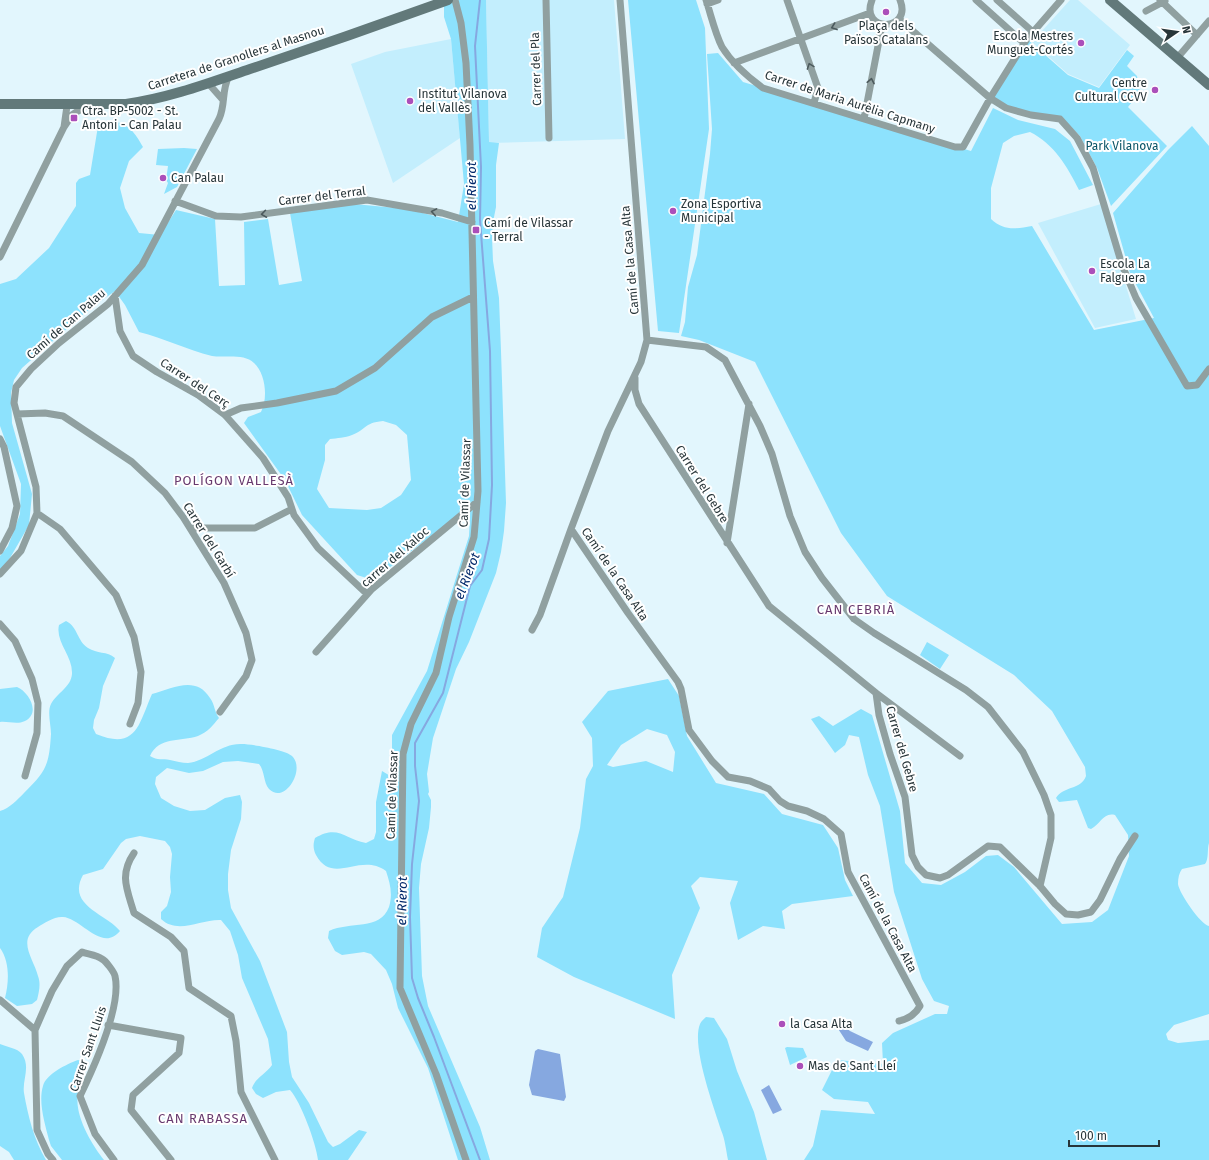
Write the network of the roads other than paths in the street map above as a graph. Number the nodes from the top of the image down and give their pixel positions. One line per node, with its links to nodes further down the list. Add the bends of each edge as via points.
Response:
1 (448, 0): 26 (main road, Carretera de Granollers al Masnou)
2 (455, 0): 42 (street, Camí de Vilassar, via 466,63)
3 (546, 0): 40 (street, Carrer del Pla)
4 (620, 0): 47 (street, Camí de la Casa Alta)
5 (718, 0): 14 (street)
6 (787, 0): 22 (street)
7 (872, 0): 16 (street)
8 (901, 0): 17 (street, via 902,9)
9 (976, 0): 23 (street)
10 (997, 0): 20 (street)
11 (1061, 0): 20 (street)
12 (1110, 0): 24 (main road)
13 (1163, 1): 15 (street); 21 (street)
14 (706, 2): 25 (street, Carrer de Maria Aurèlia Capmany, via 722,46)
15 (1146, 11)
16 (870, 13): 19 (street, via 873,19); 22 (street, one-way to 22)
17 (898, 19): 19 (street, via 894,23); 29 (street)
18 (1209, 21): 21 (street)
19 (882, 25): 38 (street, one-way to 19)
20 (1033, 32): 23 (street)
21 (1197, 35): 24 (street)
22 (800, 39): 25 (street); 31 (street, one-way to 22, via 818,88)
23 (1024, 43): 29 (street)
24 (1178, 57): 28 (main road)
25 (734, 63): 31 (street, Carrer de Maria Aurèlia Capmany, via 764,88)
26 (229, 76): 27 (main road, Carretera de Granollers al Masnou); 30 (street, Camí de Can Palau, via 223,89)
27 (208, 83): 30 (street); 33 (main road, Carretera de Granollers al Masnou, via 137,103)
28 (1209, 85)
29 (990, 98): 38 (street, Carrer de Maria Aurèlia Capmany, via 963,147 954,147); 48 (street, via 1006,108 1060,119 1077,138 1093,168 1122,265 1136,298 1187,386 1196,384)
30 (223, 100): 41 (street, Camí de Can Palau, via 223,110 219,119)
31 (814, 103): 38 (street, Carrer de Maria Aurèlia Capmany)
32 (0, 104): 34 (main road, Carretera de Granollers al Masnou)
33 (87, 104): 35 (main road, Carretera de Granollers al Masnou); 36 (street)
34 (50, 105): 35 (main road, Carretera de Granollers al Masnou); 37 (street, via 58,108)
35 (69, 105): 36 (street); 37 (street)
36 (72, 115): 39 (street)
37 (64, 118): 39 (street)
38 (864, 119)
39 (64, 127): 43 (street)
40 (549, 138)
41 (175, 201): 42 (street, Carrer del Terral, one-way to 41, via 442,213 367,200 240,217 216,216); 45 (street, Camí de Can Palau, via 142,265)
42 (472, 222): 46 (street, Camí de Vilassar)
43 (3, 241): 44 (street)
44 (0, 257)
45 (115, 296): 51 (street, Camí de Can Palau, via 31,368 16,387 14,403); 52 (street, Carrer del Cerç, via 120,331 134,356 156,372 198,395)
46 (473, 297): 52 (street, via 432,317 375,368 336,391 241,408); 54 (street, Camí de Vilassar, via 477,382)
47 (647, 340): 49 (street, Camí de la Casa Alta); 50 (street, via 706,347 718,354 725,360)
48 (1209, 369)
49 (635, 374): 58 (street, Camí de la Casa Alta, via 608,431); 60 (street, Carrer del Gebre, via 635,390 639,404)
50 (749, 404): 60 (street); 74 (street, via 772,454 790,516 805,552 854,619 966,690 988,707 1023,752 1051,815 1051,838)
51 (17, 414): 56 (street, Camí de Can Palau, via 36,487); 57 (street, Carrer del Garbí, via 45,413 63,416 132,462 165,493)
52 (225, 415): 55 (street, Carrer del Cerç, via 263,458 288,497)
53 (0, 439): 59 (street, via 17,506 12,528)
54 (477, 502): 63 (street, carrer del Xaloc); 83 (street, Camí de Vilassar, via 474,537 449,617 436,672 412,724 403,754 400,903 400,988 436,1074)
55 (292, 509): 57 (street, via 255,528); 63 (street, Carrer del Cerç, via 318,548)
56 (37, 513): 62 (street, Camí de Can Palau, via 20,550); 69 (street, via 60,529 116,595 134,637 141,672 138,703)
57 (190, 528): 68 (street, Carrer del Garbí, via 224,583 246,633 252,660 246,676)
58 (571, 530): 65 (street, via 540,615); 76 (street, Camí de la Casa Alta, via 678,682 689,730 712,762 728,777 750,781 769,789 780,802 824,819 841,834 848,872 920,1006 914,1014)
59 (2, 543): 61 (street)
60 (727, 543): 67 (street, Carrer del Gebre, via 769,606)
61 (0, 551)
62 (0, 574)
63 (367, 594): 66 (street, carrer del Xaloc)
64 (0, 624): 71 (street, via 15,641 32,679 38,703 37,733)
65 (532, 630)
66 (316, 652)
67 (876, 693): 70 (street, Carrer del Gebre); 74 (street, Carrer del Gebre, via 890,754 905,797 912,855 918,867 926,875 940,878 988,846 1000,847)
68 (220, 712)
69 (130, 724)
70 (960, 756)
71 (25, 776)
72 (1135, 836): 74 (street, Carrer del Gebre, via 1091,912 1066,914)
73 (134, 853): 82 (street, via 127,864 125,884 134,913 171,937 184,951 189,988 231,1016 241,1092)
74 (1040, 886)
75 (0, 1000): 78 (street)
76 (899, 1021)
77 (108, 1026): 78 (street, Carrer Sant Lluis, via 116,999 115,975 102,958 82,952 67,966 52,991); 80 (street, Carrer Sant Lluis, via 95,1064 80,1096 95,1134); 81 (street, via 181,1038 179,1053 133,1095 131,1110)
78 (35, 1030): 79 (street, via 37,1130)
79 (53, 1160)
80 (114, 1160)
81 (171, 1160)
82 (275, 1160)
83 (466, 1160)

